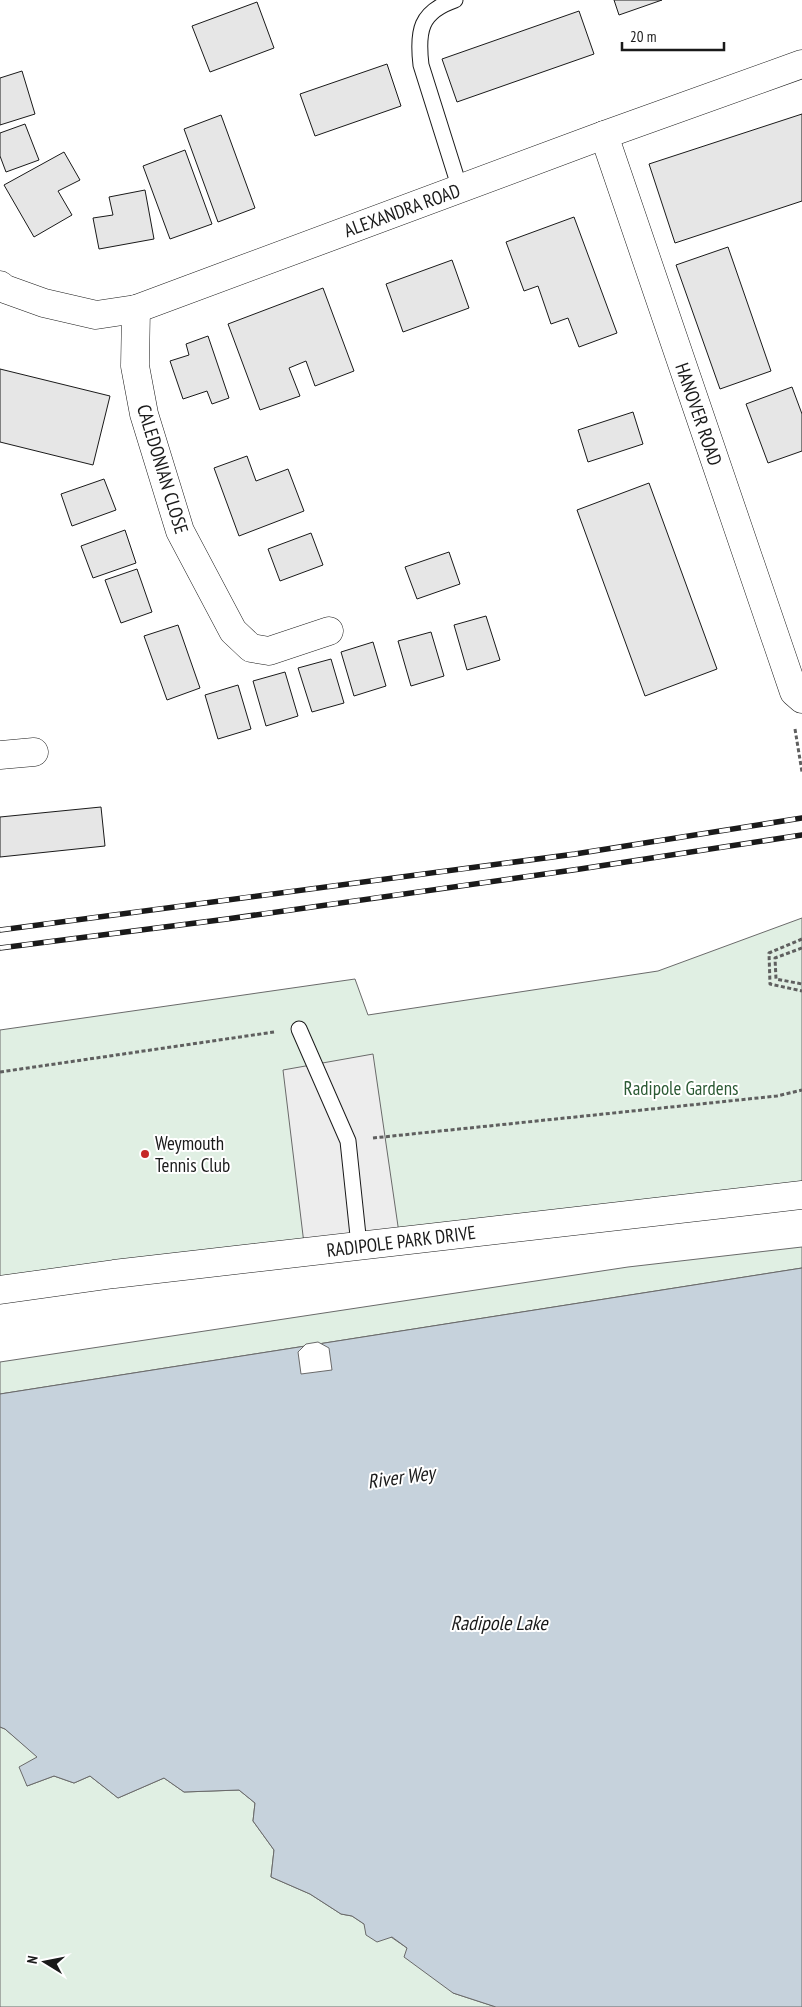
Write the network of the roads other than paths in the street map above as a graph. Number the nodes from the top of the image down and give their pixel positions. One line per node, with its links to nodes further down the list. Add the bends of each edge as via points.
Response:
1 (455, 0): 4 (lane, via 434,10 425,20 419,32 419,48 421,65)
2 (802, 64): 3 (street, ALEXANDRA ROAD)
3 (604, 135): 4 (street, ALEXANDRA ROAD); 8 (street, HANOVER ROAD)
4 (460, 189): 6 (street, ALEXANDRA ROAD)
5 (0, 285): 6 (street, ALEXANDRA ROAD, via 44,303 96,315)
6 (136, 309): 7 (street, CALEDONIAN CLOSE, via 135,366 144,414 180,531 233,631 251,648 269,651)
7 (329, 631)
8 (798, 696)
9 (34, 752): 10 (street)
10 (0, 755)
11 (299, 1028): 13 (lane, via 348,1141)
12 (802, 1195): 13 (street, RADIPOLE PARK DRIVE)
13 (359, 1245): 14 (street, RADIPOLE PARK DRIVE)
14 (0, 1290)

